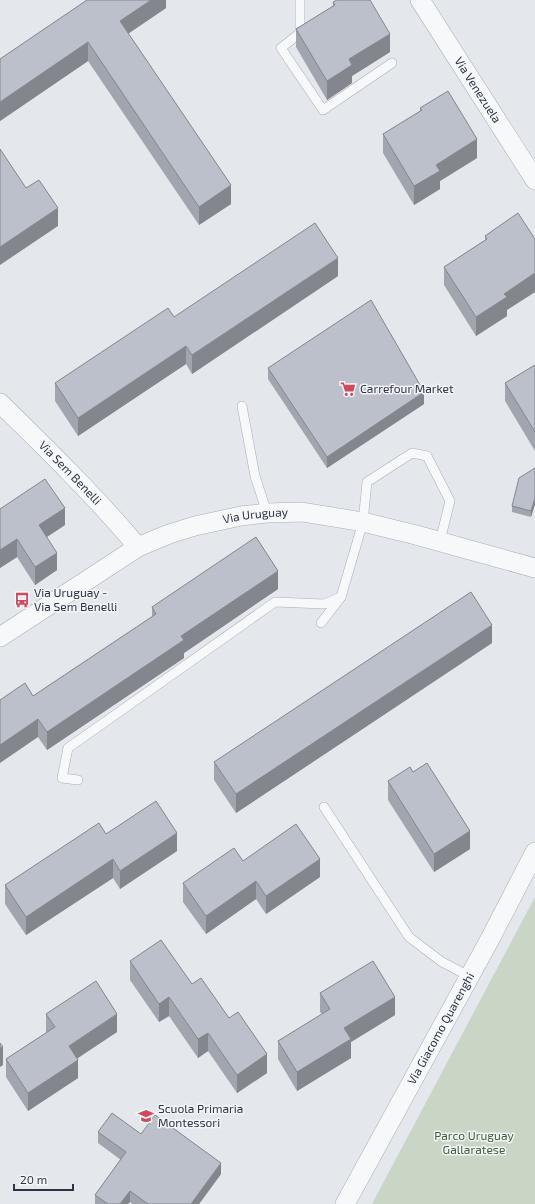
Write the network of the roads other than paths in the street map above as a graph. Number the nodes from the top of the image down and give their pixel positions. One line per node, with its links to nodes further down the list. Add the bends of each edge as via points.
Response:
1 (300, 0): 3 (lane, via 300,34 282,48 323,110)
2 (420, 0): 4 (street, Via Venezuela)
3 (392, 63)
4 (535, 180)
5 (0, 403): 10 (street, Via Sem Benelli, via 114,518)
6 (242, 406): 7 (lane, via 255,476)
7 (267, 513): 8 (street, Via Uruguay, via 302,512); 10 (street, Via Uruguay, via 195,526)
8 (363, 522): 9 (street, Via Uruguay); 9 (lane, via 367,482 412,453 427,456 450,502); 12 (lane)
9 (440, 541): 11 (street, Via Uruguay)
10 (138, 547): 14 (street, Via Uruguay)
11 (535, 568)
12 (341, 597): 13 (lane); 15 (lane, via 324,604 275,602 68,748 62,778)
13 (321, 623)
14 (0, 637)
15 (78, 780)
16 (324, 807): 18 (lane, via 409,937 442,962)
17 (535, 852): 18 (street, Via Giacomo Quarenghi)
18 (469, 976): 19 (street, Via Giacomo Quarenghi)
19 (345, 1204)

